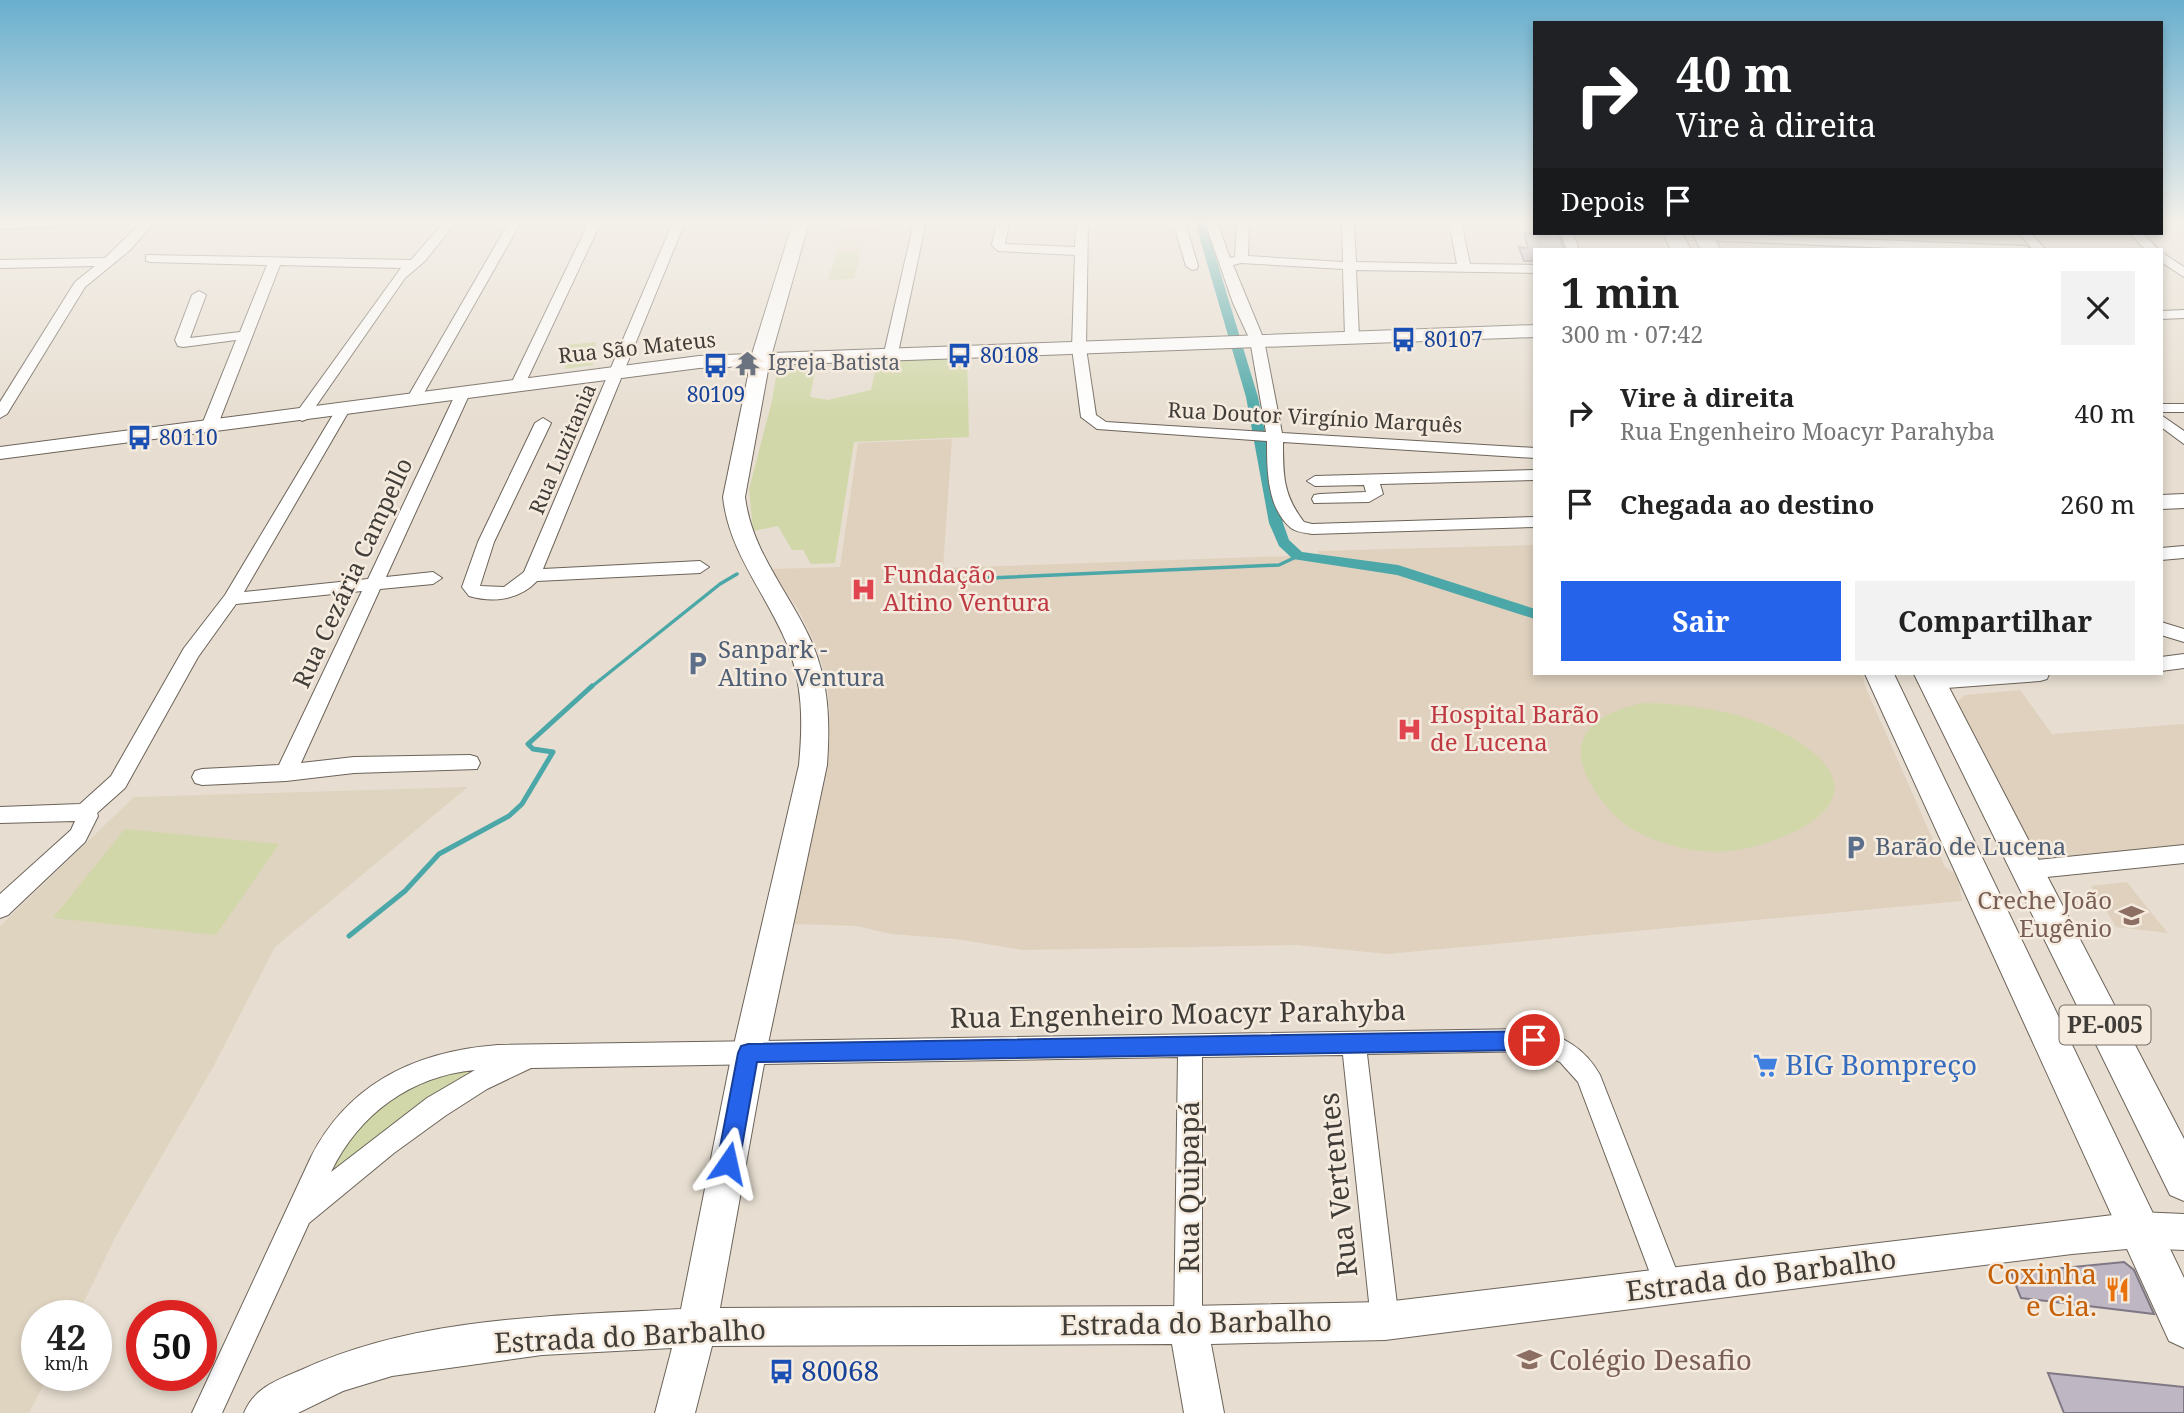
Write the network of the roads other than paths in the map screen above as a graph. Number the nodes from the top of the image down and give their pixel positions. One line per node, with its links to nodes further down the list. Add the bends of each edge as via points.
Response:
1 (79, 288): 29 (street)
2 (264, 288): 16 (street)
3 (391, 288): 30 (street)
4 (477, 288): 25 (street)
5 (564, 288): 23 (street)
6 (652, 288): 22 (street, Rua Luzitania)
7 (782, 288): 21 (street)
8 (905, 288): 20 (street)
9 (1080, 288): 19 (street)
10 (1229, 288): 18 (street)
11 (1351, 288): 17 (street)
12 (199, 295): 16 (street, via 183,342)
13 (2163, 314): 14 (street)
14 (2184, 314)
15 (1533, 331): 17 (main road, Rua São Mateus)
16 (246, 335): 34 (street)
17 (1352, 337): 18 (main road, Rua São Mateus)
18 (1239, 341): 19 (main road, Rua São Mateus); 36 (street)
19 (1079, 348): 20 (street, Rua São Mateus); 32 (street)
20 (891, 353): 21 (street, Rua São Mateus)
21 (761, 358): 22 (street, Rua São Mateus); 71 (main road, via 734,496 736,520 742,540 806,661 817,724 813,765)
22 (619, 371): 23 (street, Rua São Mateus); 50 (street, Rua Luzitania)
23 (518, 384): 24 (street, Rua São Mateus)
24 (463, 393): 25 (street, Rua São Mateus); 52 (street, Rua Cezária Campello)
25 (413, 400): 28 (street, Rua São Mateus)
26 (2163, 408): 27 (street)
27 (2184, 408)
28 (342, 411): 30 (street, Rua São Mateus); 53 (street)
29 (0, 414)
30 (302, 416): 34 (street, Rua São Mateus)
31 (2163, 421): 37 (street)
32 (1093, 422): 35 (street, Rua Doutor Virgínio Marquês)
33 (543, 423): 50 (street, via 486,542 471,587 481,594 506,593)
34 (209, 428): 38 (street, Rua São Mateus)
35 (1246, 435): 36 (street, Rua Doutor Virgínio Marquês)
36 (1272, 437): 39 (street, Rua Doutor Virgínio Marquês); 46 (street, via 1282,505 1304,529)
37 (2184, 439)
38 (0, 453)
39 (1533, 453)
40 (1533, 475): 41 (street)
41 (1371, 479): 42 (street); 43 (street, via 1375,494 1369,497)
42 (1315, 481)
43 (1320, 499)
44 (2184, 501): 45 (main road)
45 (2163, 502)
46 (1533, 522)
47 (2184, 552): 48 (street)
48 (2163, 554)
49 (700, 567): 50 (street)
50 (532, 576)
51 (433, 578): 52 (street)
52 (375, 585): 53 (street); 62 (street, Rua Cezária Campello)
53 (231, 599): 64 (street, via 191,653 118,782)
54 (2163, 629): 55 (street)
55 (2184, 636)
56 (2184, 661): 57 (street)
57 (2163, 664)
58 (1879, 675): 75 (main road, PE-005)
59 (2013, 675): 60 (street)
60 (1931, 678): 67 (main road, PE-005)
61 (470, 763): 62 (street, via 354,765)
62 (286, 773): 63 (street)
63 (202, 777)
64 (85, 812): 65 (street); 68 (street, via 87,821 78,836)
65 (0, 815)
66 (2184, 855): 67 (street)
67 (2026, 870): 73 (main road, PE-005)
68 (0, 908)
69 (1354, 1043): 70 (street, Rua Engenheiro Moacyr Parahyba); 77 (street, Rua Engenheiro Moacyr Parahyba, via 1534,1040 1574,1058 1591,1083); 78 (street, Rua Vertentes)
70 (1190, 1044): 71 (street, Rua Engenheiro Moacyr Parahyba); 79 (street, Rua Quipapá)
71 (748, 1053): 72 (street, Rua Engenheiro Moacyr Parahyba); 81 (main road)
72 (529, 1057): 74 (street, Rua Engenheiro Moacyr Parahyba, via 436,1107); 74 (street, Rua Engenheiro Moacyr Parahyba, via 464,1058 434,1064 378,1093 353,1115 333,1142)
73 (2184, 1181)
74 (300, 1214): 82 (street, Rua Engenheiro Moacyr Parahyba)
75 (2138, 1230): 76 (street); 77 (main road, Estrada do Barbalho); 80 (main road, PE-005)
76 (2184, 1232)
77 (1669, 1287): 78 (main road, Estrada do Barbalho)
78 (1385, 1321): 79 (main road, Estrada do Barbalho)
79 (1188, 1325): 81 (main road, Estrada do Barbalho); 85 (main road, Rua Quipapá)
80 (2184, 1326)
81 (697, 1327): 83 (main road, Estrada do Barbalho, via 542,1336 392,1356 338,1373 286,1397); 84 (main road)
82 (207, 1413)
83 (264, 1413)
84 (675, 1413)
85 (1204, 1413)

